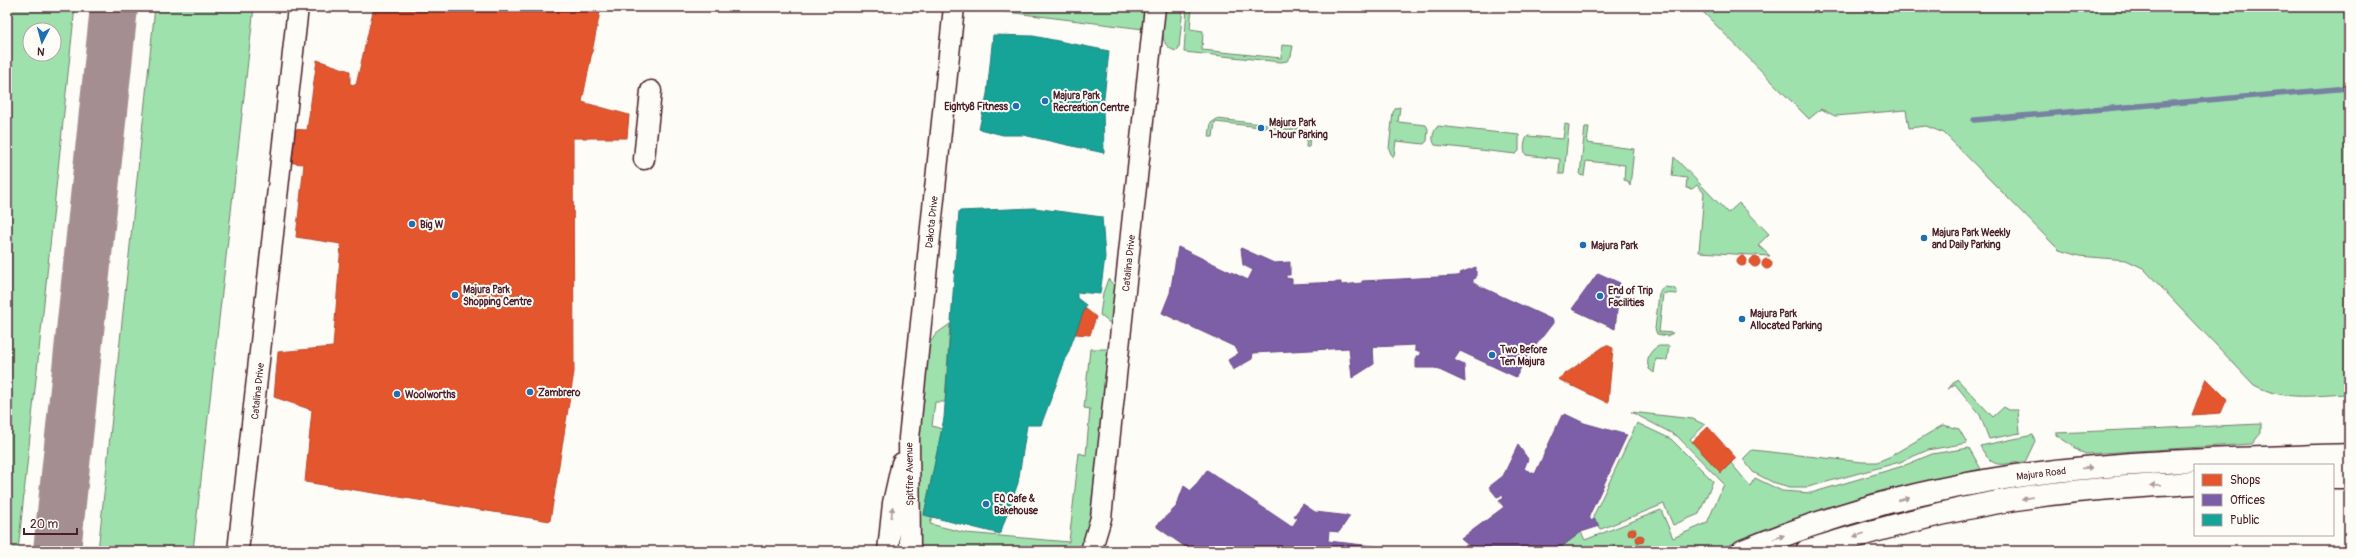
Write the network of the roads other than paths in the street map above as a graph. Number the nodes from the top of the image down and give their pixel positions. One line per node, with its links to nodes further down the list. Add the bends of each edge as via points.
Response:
1 (298, 7): 12 (street, Catalina Drive)
2 (954, 7): 6 (street, Dakota Drive)
3 (1155, 7): 11 (street, Catalina Drive)
4 (651, 91): 5 (street)
5 (644, 159)
6 (909, 438): 13 (street, Spitfire Avenue, one-way to 6, via 897,481); 14 (street, Spitfire Avenue)
7 (2349, 455): 17 (main road, Majura Road, one-way to 7, via 1867,508 1999,479 2161,461)
8 (2334, 477): 9 (main road)
9 (2349, 477)
10 (2194, 483): 18 (main road, one-way to 18, via 2122,487 2000,502 1873,530)
11 (1100, 518): 15 (street, Catalina Drive); 16 (street, Catalina Drive)
12 (238, 551)
13 (888, 551)
14 (910, 551)
15 (1090, 551)
16 (1107, 551)
17 (1743, 551)
18 (1807, 551)

